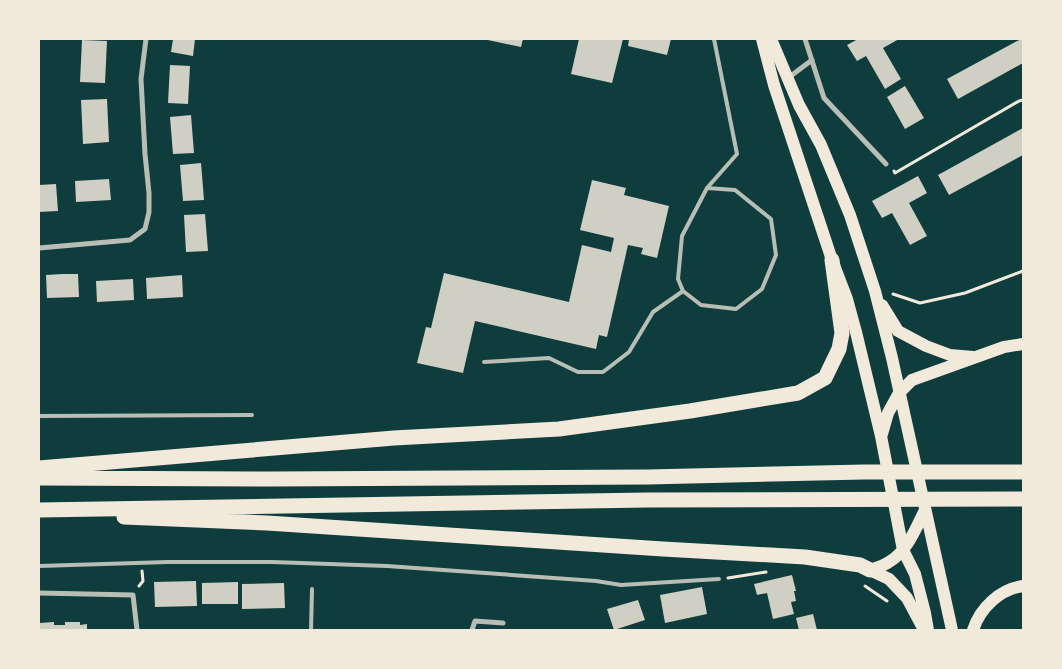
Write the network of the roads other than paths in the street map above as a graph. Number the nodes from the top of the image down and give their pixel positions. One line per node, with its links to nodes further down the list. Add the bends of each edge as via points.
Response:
1 (146, 39): 10 (street, via 141,79 149,193 145,229 130,240)
2 (714, 39): 9 (lane, via 737,154)
3 (762, 39): 11 (main road)
4 (771, 39): 7 (main road)
5 (805, 39): 6 (street)
6 (812, 60): 7 (street); 8 (street, via 824,98)
7 (788, 78): 13 (main road, via 850,215)
8 (886, 164)
9 (708, 188): 12 (lane, via 682,236 678,279); 12 (lane, via 735,190 771,219 776,255 762,290 736,309 700,305)
10 (39, 248)
11 (832, 260): 20 (main road, via 852,316); 21 (highway, via 842,333 839,349 825,378 798,393 558,429 384,439)
12 (683, 291): 16 (lane, via 653,312 629,352 603,372 578,372 548,358)
13 (876, 295): 15 (main road, via 898,331 950,355); 17 (main road)
14 (1023, 344): 15 (main road)
15 (976, 357): 17 (main road, via 912,380)
16 (484, 362)
17 (899, 393): 20 (main road); 26 (main road)
18 (252, 415): 19 (lane)
19 (39, 416)
20 (881, 436): 28 (main road)
21 (39, 468)
22 (1023, 472): 23 (highway, via 648,477)
23 (39, 478)
24 (1023, 499): 25 (highway, via 647,500)
25 (39, 510)
26 (925, 510): 28 (main road); 41 (main road)
27 (39, 514): 30 (highway, via 267,523 805,557 860,565)
28 (903, 550): 30 (main road, via 889,562); 40 (main road, via 915,574)
29 (39, 566): 31 (lane, via 272,562 387,566 621,585)
30 (870, 570): 39 (main road, via 889,579 907,598)
31 (720, 579)
32 (1023, 586): 42 (main road, via 1014,587 991,600)
33 (312, 589): 37 (lane)
34 (39, 593): 36 (street, via 133,595)
35 (503, 623): 38 (street, via 476,621)
36 (137, 630)
37 (311, 630)
38 (472, 630)
39 (924, 630)
40 (928, 630)
41 (952, 630)
42 (973, 630)

